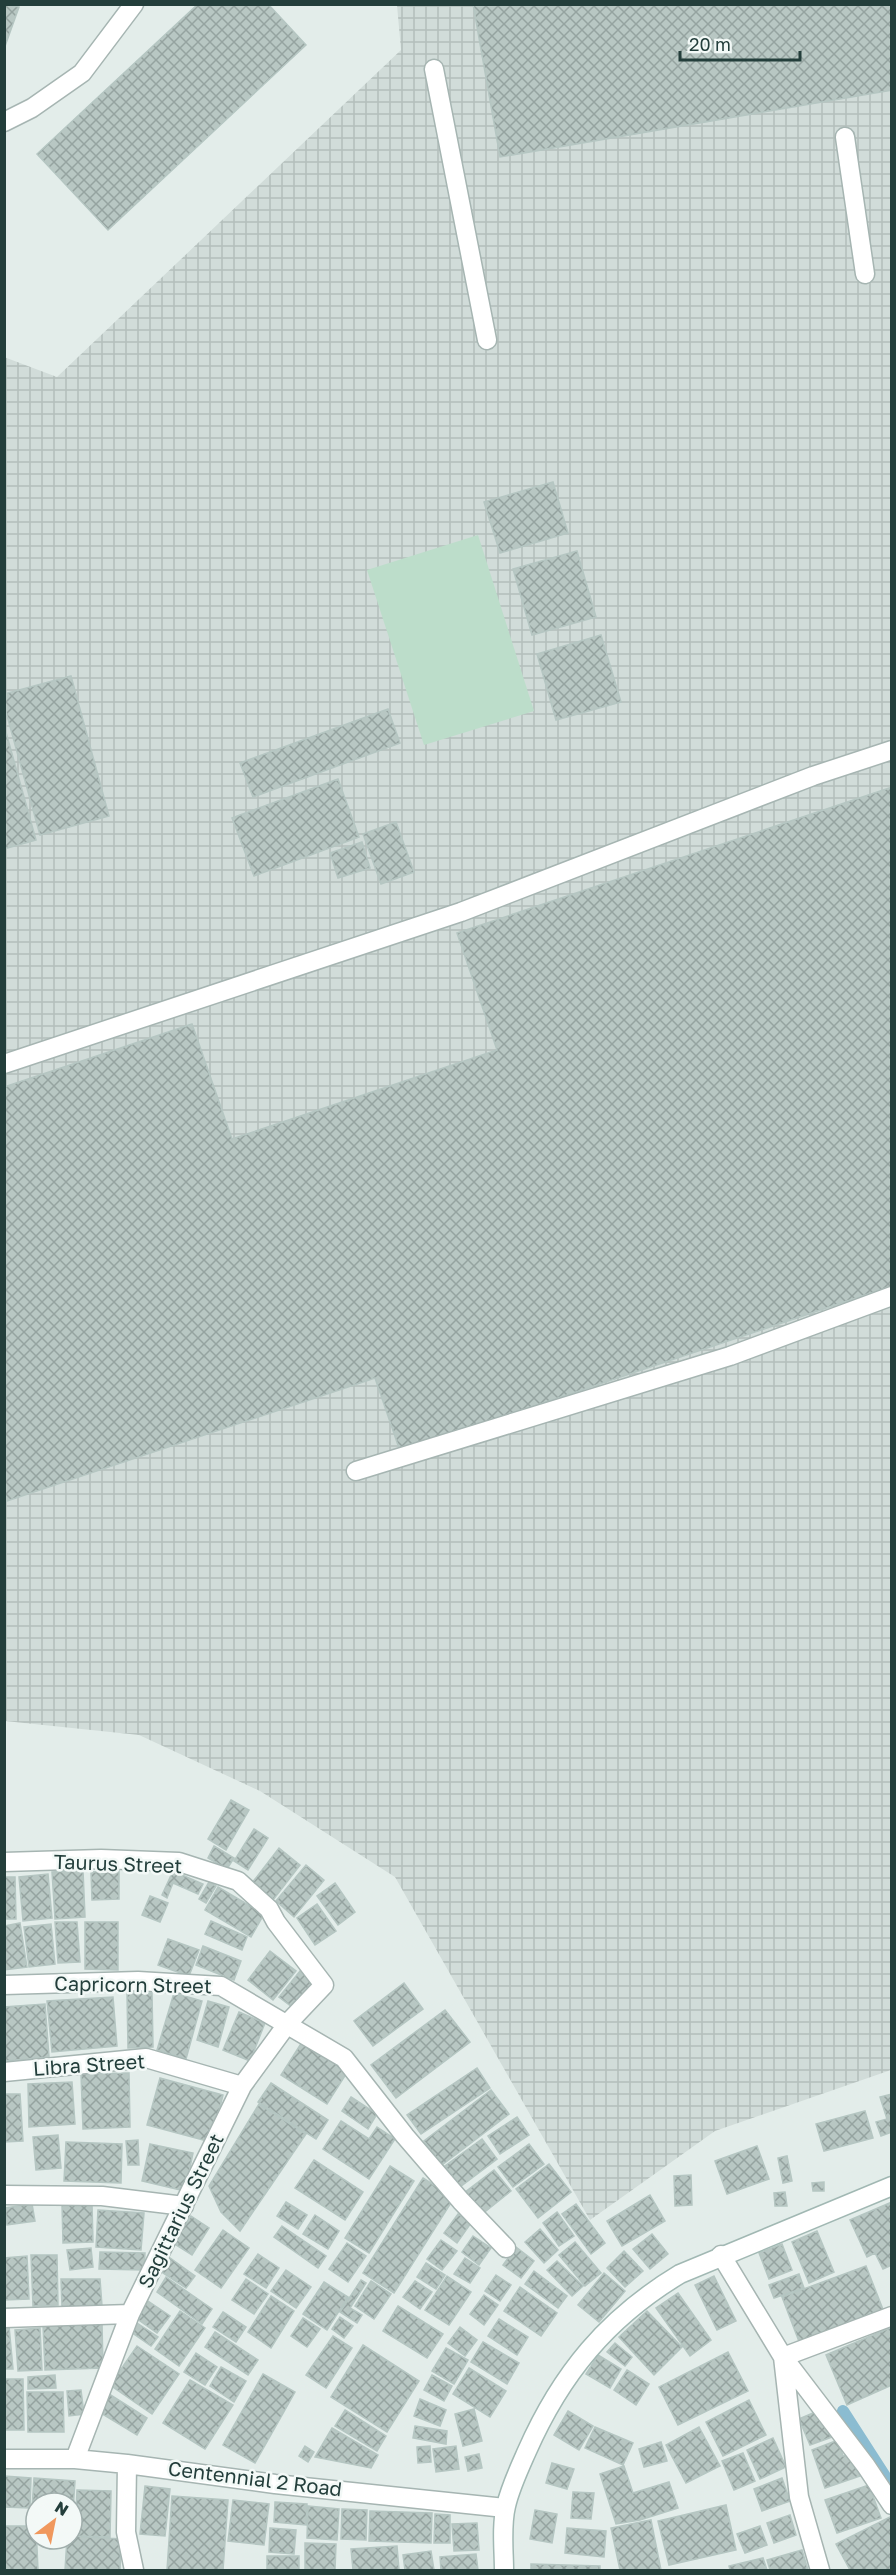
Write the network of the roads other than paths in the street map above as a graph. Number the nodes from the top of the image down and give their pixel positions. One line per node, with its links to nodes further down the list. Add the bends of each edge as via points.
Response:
1 (134, 4): 3 (street, via 82,73 32,108)
2 (434, 69): 6 (street)
3 (4, 122)
4 (845, 137): 5 (street)
5 (865, 274)
6 (487, 340)
7 (891, 750): 8 (street, via 813,776 461,912)
8 (4, 1064)
9 (891, 1296): 10 (street, via 730,1356)
10 (356, 1471)
11 (4, 1862): 13 (street, Taurus Street, via 179,1862 238,1881 269,1909)
12 (4, 1985): 14 (street, Capricorn Street, via 138,1981 221,1986)
13 (324, 1985): 14 (street, Sagittarius Street)
14 (288, 2023): 16 (street, Sagittarius Street); 20 (street, Capricorn Street, via 344,2058 405,2136)
15 (4, 2072): 16 (street, Libra Street, via 146,2058)
16 (242, 2086): 19 (street, Sagittarius Street)
17 (891, 2186): 21 (street)
18 (4, 2195): 19 (street, via 102,2196)
19 (184, 2206): 22 (street, Sagittarius Street)
20 (506, 2248)
21 (721, 2255): 25 (street); 30 (street, via 649,2292 604,2331 562,2383 540,2421)
22 (130, 2314): 24 (street); 27 (street, Sagittarius Street)
23 (891, 2316): 25 (street)
24 (4, 2318)
25 (783, 2357): 29 (street); 33 (street, via 799,2497)
26 (4, 2459): 27 (street, Centennial 2 Road)
27 (75, 2459): 28 (street, Centennial 2 Road)
28 (127, 2464): 30 (street, Centennial 2 Road); 31 (street, via 126,2532)
29 (891, 2505)
30 (505, 2508): 32 (street)
31 (134, 2571)
32 (504, 2571)
33 (820, 2571)

